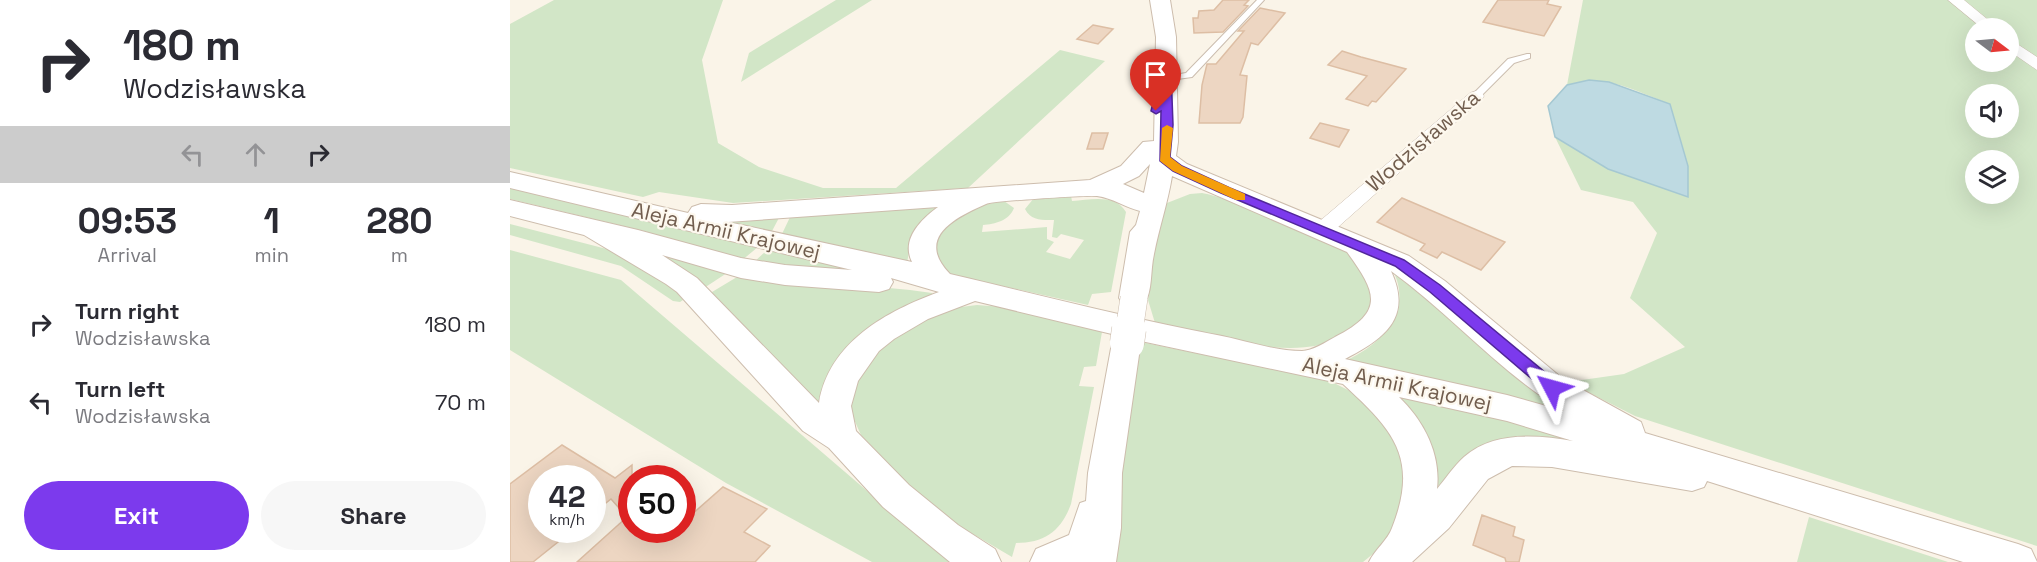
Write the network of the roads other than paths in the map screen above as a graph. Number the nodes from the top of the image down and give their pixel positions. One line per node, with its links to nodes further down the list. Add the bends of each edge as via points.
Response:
1 (1160, 0): 8 (main road)
2 (1261, 0): 8 (lane, via 1189,75)
3 (1955, 0): 4 (street)
4 (1978, 18)
5 (2019, 50): 7 (street)
6 (1527, 56): 9 (lane, Wodzisławska, via 1512,61)
7 (2037, 64)
8 (1166, 74): 10 (main road, via 1167,125)
9 (1476, 96): 19 (street, Wodzisławska)
10 (1157, 153): 12 (main road); 13 (main road, via 1178,169); 15 (main road)
11 (510, 180): 17 (main road, Aleja Armii Krajowej)
12 (1095, 188): 14 (main road); 15 (main road, via 1122,192)
13 (1226, 191): 15 (main road, via 1186,189); 19 (main road)
14 (987, 196): 17 (main road, via 732,214); 21 (main road, via 942,216 922,240 923,265)
15 (1149, 204): 29 (main road, bridge, via 1106,473 1103,528)
16 (510, 208): 18 (main road, Aleja Armii Krajowej)
17 (641, 211): 21 (main road, Aleja Armii Krajowej)
18 (593, 228): 21 (main road, Aleja Armii Krajowej, via 761,271 894,283); 25 (main road, via 687,285 815,421)
19 (1321, 231): 20 (main road)
20 (1357, 245): 23 (main road, via 1371,260 1385,287 1383,316 1353,344); 26 (main road, via 1399,263 1435,288 1552,388 1636,435)
21 (941, 282): 22 (main road, Aleja Armii Krajowej)
22 (974, 290): 23 (main road, Aleja Armii Krajowej); 25 (main road, via 903,318 864,348 849,367 836,397)
23 (1306, 364): 24 (main road, Aleja Armii Krajowej)
24 (1351, 373): 26 (main road, Aleja Armii Krajowej, via 1507,408); 28 (main road, via 1397,414 1420,460 1421,488)
25 (841, 438): 30 (main road, via 896,495 945,537)
26 (1655, 450): 27 (main road, Aleja Armii Krajowej)
27 (1763, 482): 28 (main road, via 1674,474 1537,450 1511,451 1476,468 1436,516); 32 (main road, Aleja Armii Krajowej)
28 (1398, 551)
29 (1091, 554): 31 (main road)
30 (984, 561)
31 (1049, 562)
32 (2018, 562)

